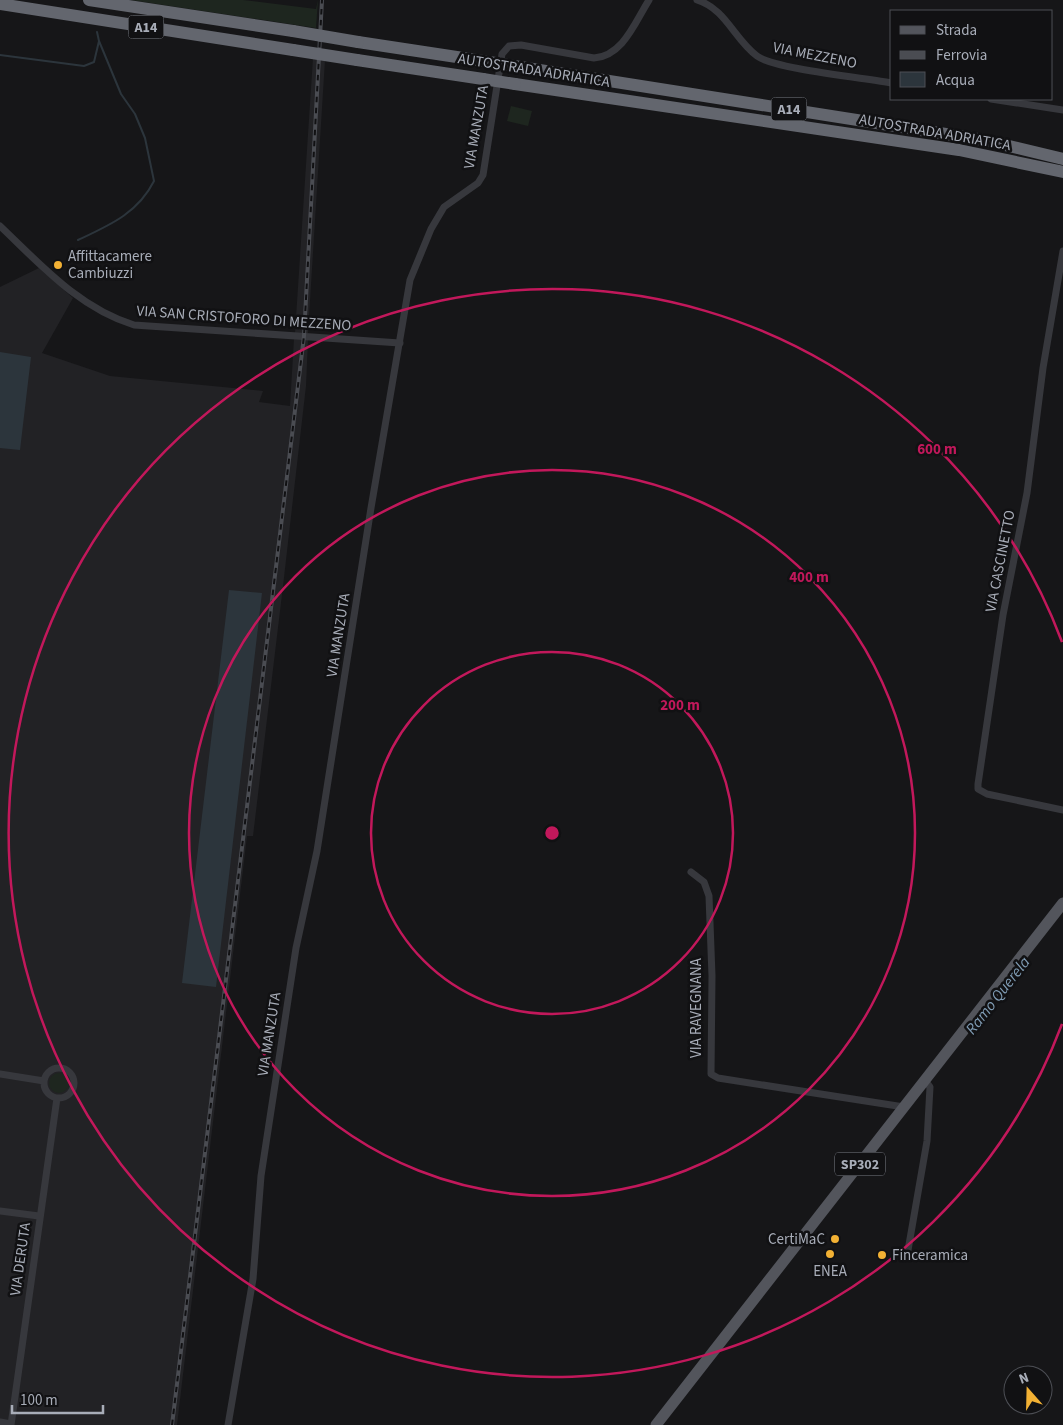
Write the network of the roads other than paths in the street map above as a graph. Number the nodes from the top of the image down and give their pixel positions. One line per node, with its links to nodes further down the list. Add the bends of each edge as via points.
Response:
1 (89, 0): 8 (highway, AUTOSTRADA ADRIATICA / A14, bridge, via 975,139)
2 (649, 0): 12 (street, VIA MANZUTA, via 615,52 605,57 594,58 521,45 509,46 502,54 483,176 444,207 432,229 410,280)
3 (697, 0): 5 (street, VIA MEZZENO, via 714,7 758,57 786,66)
4 (0, 4): 9 (highway, AUTOSTRADA ADRIATICA / A14, bridge, via 951,149)
5 (890, 83)
6 (998, 100): 7 (street)
7 (1063, 110)
8 (1063, 159)
9 (1063, 172)
10 (0, 226): 12 (street, VIA SAN CRISTOFORO DI MEZZENO, via 61,284 86,303 134,325)
11 (1063, 251): 13 (street, VIA CASCINETTO, via 1043,368 1027,493 1003,615 978,784 978,789 987,794)
12 (400, 343): 26 (street, VIA MANZUTA, via 317,851 296,948 261,1176 253,1279)
13 (1063, 810)
14 (691, 872): 20 (street, VIA RAVEGNANA, via 704,882 709,896 711,1074 718,1078)
15 (1063, 903): 17 (main road, SP302)
16 (0, 1074): 18 (street)
17 (925, 1080): 20 (main road, SP302); 23 (street, via 930,1087 927,1141)
18 (44, 1081): 19 (street, via 46,1090); 19 (street, via 48,1072 56,1068 70,1072 74,1081 72,1090)
19 (57, 1098): 22 (street, VIA DERUTA)
20 (904, 1107): 27 (main road, SP302)
21 (0, 1211): 22 (street)
22 (39, 1216): 25 (street, VIA DERUTA)
23 (907, 1256)
24 (0, 1422): 25 (street)
25 (11, 1425)
26 (228, 1425)
27 (656, 1425)

